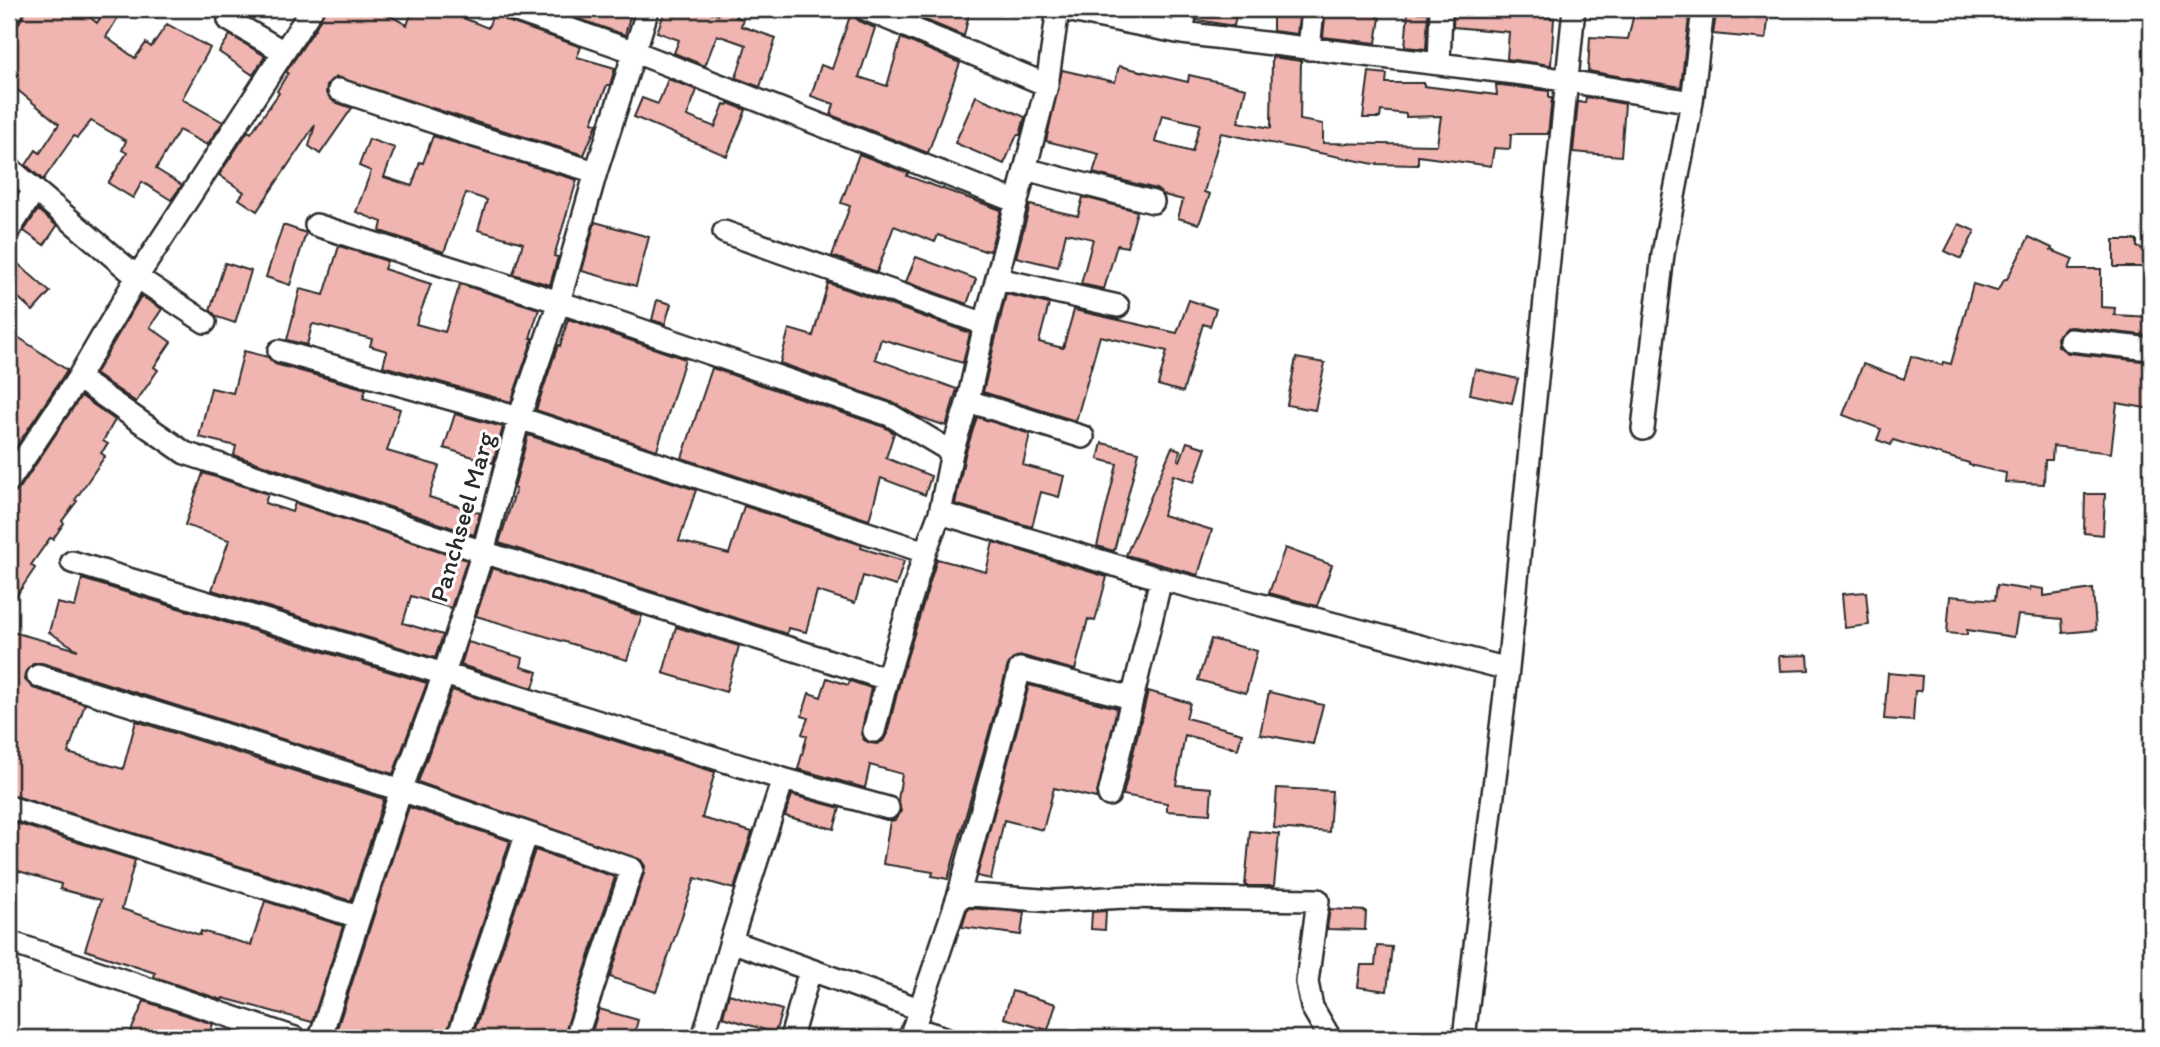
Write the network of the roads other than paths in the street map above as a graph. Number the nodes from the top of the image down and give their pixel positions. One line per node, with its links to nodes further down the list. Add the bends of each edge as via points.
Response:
1 (13, 9): 12 (street)
2 (312, 9): 16 (street)
3 (511, 9): 17 (street)
4 (648, 9): 17 (street, Panchseel Marg)
5 (865, 9): 20 (street)
6 (1060, 9): 14 (street); 20 (street)
7 (1186, 9): 14 (street)
8 (1313, 9): 15 (street)
9 (1441, 9): 18 (street)
10 (1574, 9): 19 (street)
11 (1703, 9): 22 (street)
12 (9, 15)
13 (229, 20): 16 (street)
14 (1182, 33): 15 (street)
15 (1309, 48): 18 (street)
16 (284, 52): 32 (street)
17 (635, 52): 25 (street, Panchseel Marg); 27 (street)
18 (1439, 64): 19 (street)
19 (1567, 81): 22 (street); 53 (street)
20 (1047, 85): 24 (street)
21 (340, 90): 25 (street)
22 (1692, 102): 44 (street, via 1663,254)
23 (9, 168): 26 (street)
24 (1026, 169): 27 (street); 28 (street)
25 (596, 173): 34 (street, Panchseel Marg)
26 (34, 191): 30 (street); 32 (street)
27 (1017, 202): 33 (street)
28 (1153, 202)
29 (316, 225): 34 (street)
30 (9, 230)
31 (724, 232): 37 (street)
32 (137, 276): 36 (street); 41 (street)
33 (998, 279): 35 (street); 37 (street)
34 (559, 302): 43 (street, Panchseel Marg); 46 (street, via 890,415)
35 (1118, 306)
36 (205, 322)
37 (985, 324): 42 (street)
38 (2070, 340): 39 (street)
39 (2151, 349)
40 (279, 351): 43 (street)
41 (78, 378): 47 (street); 49 (street, via 185,453)
42 (968, 401): 45 (street); 46 (street)
43 (519, 418): 49 (street, Panchseel Marg); 50 (street)
44 (1643, 429)
45 (1083, 437)
46 (952, 452): 48 (street)
47 (9, 481)
48 (940, 513): 50 (street); 52 (street)
49 (483, 552): 54 (street, Panchseel Marg); 56 (street)
50 (925, 552): 56 (street)
51 (72, 562): 54 (street)
52 (1161, 579): 53 (street); 57 (street)
53 (1508, 669): 79 (street)
54 (444, 674): 59 (street); 60 (street, Panchseel Marg)
55 (38, 676): 60 (street)
56 (887, 679): 58 (street)
57 (1132, 698): 61 (street); 65 (street, via 1020,669)
58 (874, 732)
59 (783, 779): 63 (street); 68 (street)
60 (401, 790): 64 (street); 66 (street, Panchseel Marg)
61 (1109, 795)
62 (9, 807): 66 (street)
63 (888, 808)
64 (527, 833): 73 (street); 74 (street, via 632,869)
65 (959, 894): 70 (street); 78 (street, via 1054,901 1124,897 1318,900 1307,982 1312,1007)
66 (358, 917): 72 (street, Panchseel Marg)
67 (9, 942): 71 (street)
68 (731, 942): 69 (street); 75 (street)
69 (810, 970): 70 (street); 76 (street)
70 (914, 1025): 77 (street)
71 (295, 1038)
72 (320, 1038)
73 (458, 1038)
74 (576, 1038)
75 (703, 1038)
76 (791, 1038)
77 (945, 1038)
78 (1330, 1038)
79 (1464, 1038)

